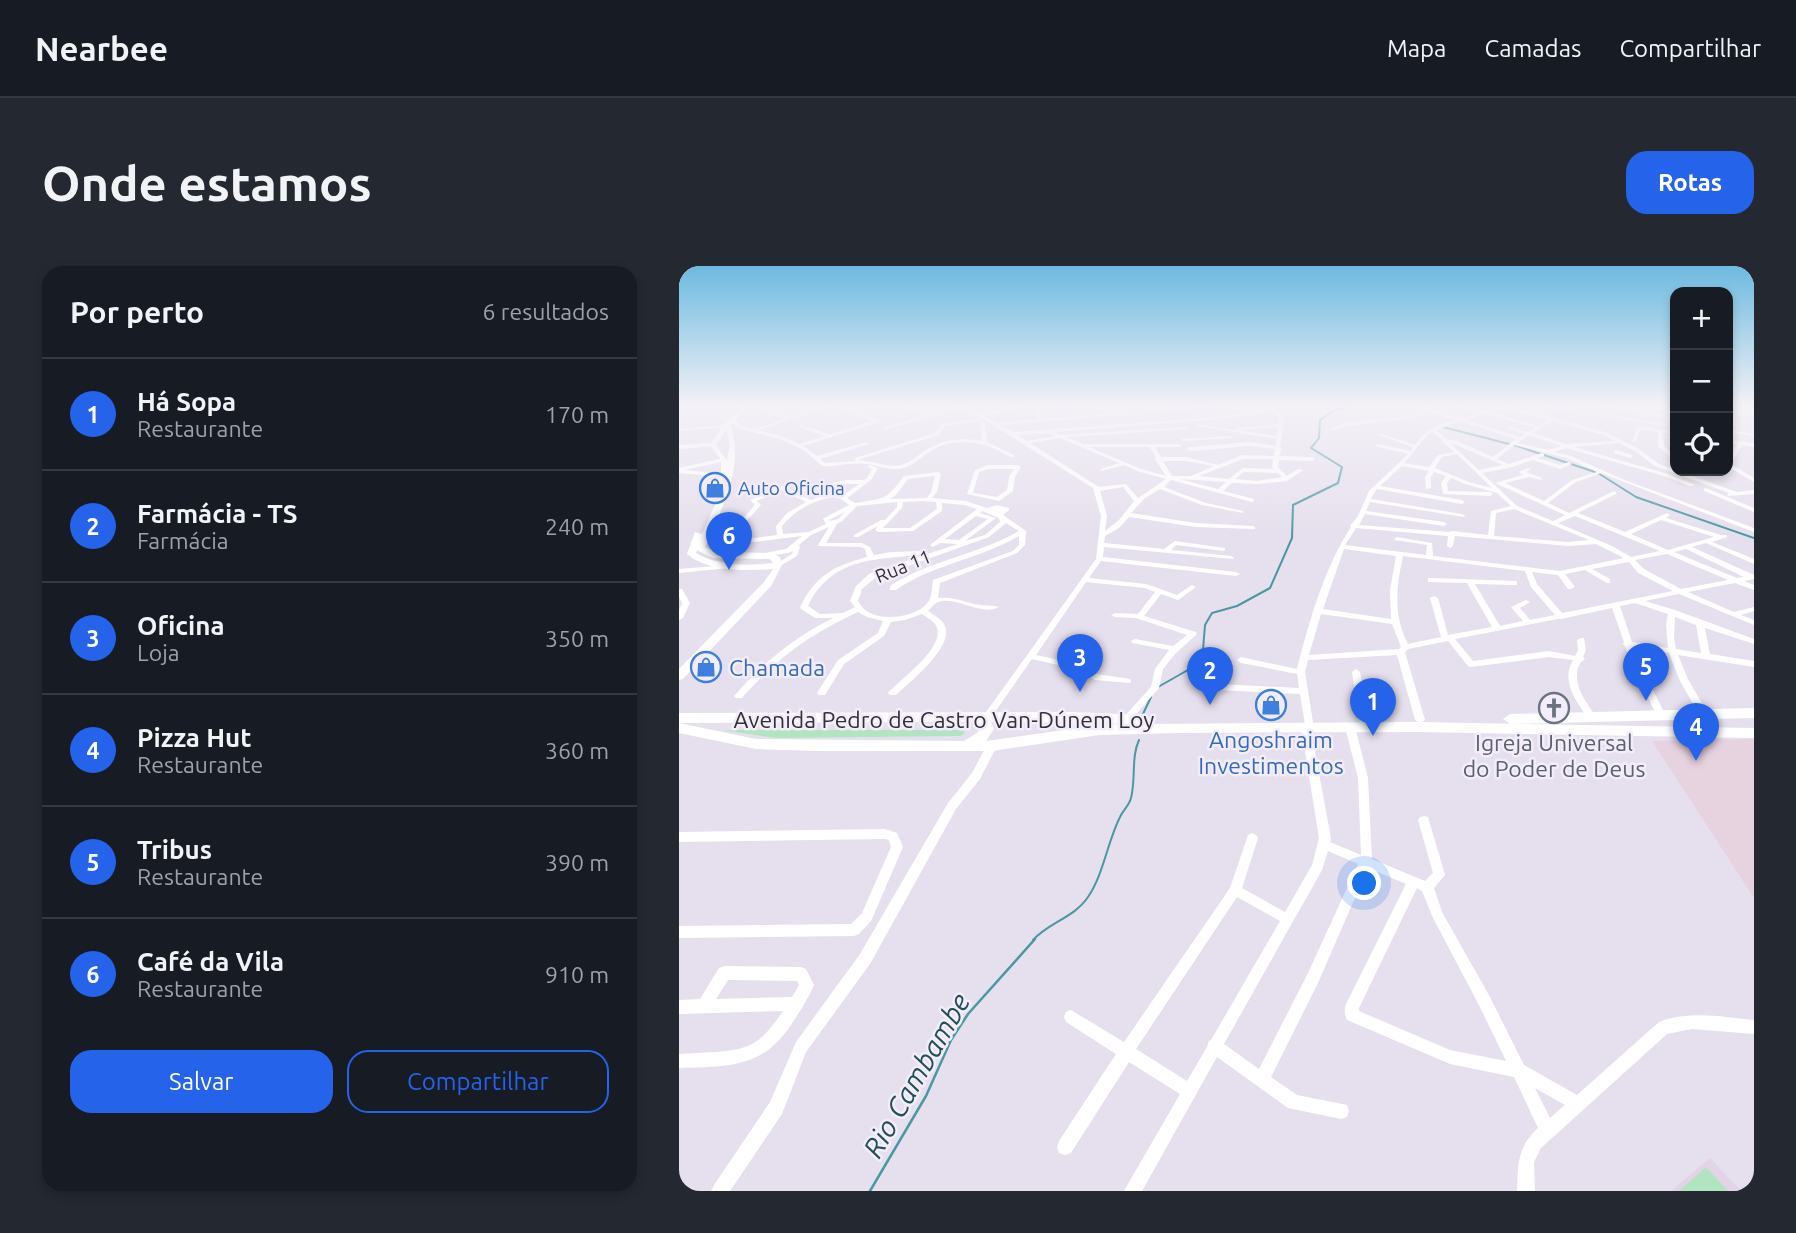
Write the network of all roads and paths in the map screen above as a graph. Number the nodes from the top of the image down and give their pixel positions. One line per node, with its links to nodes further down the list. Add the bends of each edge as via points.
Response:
1 (717, 448): 35 (main road)
2 (730, 448): 142 (main road, via 728,484 700,548 713,555)
3 (804, 448): 29 (street)
4 (851, 448): 29 (street)
5 (886, 448): 37 (street)
6 (926, 448): 23 (street)
7 (936, 448): 23 (street)
8 (998, 448): 28 (street)
9 (1033, 448): 75 (street)
10 (1088, 448): 39 (street)
11 (1154, 448): 31 (street)
12 (1206, 448): 22 (street)
13 (1279, 448): 36 (street)
14 (1415, 448): 40 (street)
15 (1451, 448): 26 (street)
16 (1469, 448): 33 (street)
17 (1507, 448): 33 (street)
18 (1529, 448): 27 (street)
19 (1560, 448): 27 (street)
20 (1572, 448): 58 (street)
21 (1633, 448): 25 (street)
22 (1190, 449)
23 (930, 450): 37 (street, via 916,462 901,466)
24 (1616, 452): 25 (street, via 1627,457)
25 (1640, 452): 47 (street, via 1653,464)
26 (1456, 453): 46 (street, via 1440,456); 53 (street)
27 (1545, 453): 34 (street); 72 (street, via 1579,460)
28 (1012, 456)
29 (817, 458): 37 (street, via 824,465)
30 (1312, 458): 36 (street)
31 (1158, 459): 32 (street); 54 (street)
32 (1186, 459): 42 (street); 54 (street)
33 (1494, 459): 43 (street)
34 (1534, 459): 41 (street, via 1560,467); 43 (street)
35 (724, 460): 48 (street); 59 (main road)
36 (1276, 460): 38 (street); 42 (street, via 1242,457); 52 (street)
37 (850, 463)
38 (1318, 463)
39 (1123, 464): 49 (street); 54 (street)
40 (1400, 464): 46 (street); 71 (street)
41 (1569, 464)
42 (1219, 466): 61 (street)
43 (1509, 466): 53 (street)
44 (835, 468): 66 (street, via 875,468)
45 (1733, 468): 65 (street)
46 (1432, 469): 57 (street); 74 (street)
47 (1670, 469)
48 (679, 470): 59 (street)
49 (1103, 470)
50 (1300, 470): 62 (street)
51 (1267, 471): 52 (street); 63 (street, via 1245,470); 67 (street)
52 (1277, 471): 62 (street)
53 (1479, 472): 69 (street)
54 (1177, 473): 61 (street); 73 (street); 77 (street)
55 (1598, 474): 97 (street, via 1574,481)
56 (1670, 474): 58 (street)
57 (1450, 475): 80 (street, via 1445,492); 81 (street)
58 (1664, 475): 72 (street); 84 (street)
59 (725, 476): 149 (main road, via 691,549)
60 (1690, 476): 83 (street)
61 (1194, 477): 63 (street)
62 (1287, 478): 67 (street)
63 (1233, 480): 67 (street); 77 (street)
64 (1539, 480): 68 (street, via 1528,472)
65 (1754, 480)
66 (864, 482): 78 (street); 85 (street)
67 (1258, 482)
68 (1500, 483): 69 (street); 97 (street)
69 (1491, 484): 81 (street)
70 (1144, 487): 89 (street)
71 (1375, 487): 86 (street); 91 (street)
72 (1639, 487): 76 (street); 117 (street)
73 (1162, 488): 89 (street); 103 (street)
74 (1428, 488)
75 (1099, 489): 89 (street, via 1124,485); 129 (street)
76 (1630, 490)
77 (1219, 491): 90 (street)
78 (793, 492): 92 (street); 125 (street, via 780,488 753,499 758,505 742,523 737,537)
79 (1754, 492): 83 (street)
80 (1462, 493): 81 (street); 96 (street)
81 (1499, 493): 99 (street)
82 (1614, 493): 106 (street)
83 (1736, 495): 84 (street)
84 (1721, 496): 101 (street)
85 (843, 498): 92 (street); 98 (street)
86 (1434, 498): 96 (street); 102 (street)
87 (928, 499): 93 (street, via 938,474 906,477 894,494); 94 (street); 95 (street)
88 (997, 500): 88 (street, via 1012,488 1017,467 978,471 970,496); 100 (street)
89 (1140, 500): 108 (street)
90 (1252, 500)
91 (1367, 500): 102 (street); 104 (street)
92 (809, 501): 125 (street, via 783,520)
93 (882, 501): 94 (street); 98 (street)
94 (900, 502): 111 (street)
95 (939, 502): 100 (street, via 966,503); 111 (street, via 940,510 911,530 878,530)
96 (1462, 502): 109 (street)
97 (1544, 503): 106 (street)
98 (853, 505): 112 (street); 112 (street, via 826,519)
99 (1515, 507): 113 (street); 127 (street, via 1493,512)
100 (983, 510): 107 (street); 134 (street); 134 (street, via 993,518 960,542)
101 (1754, 510)
102 (1429, 511): 109 (street)
103 (1241, 512)
104 (1363, 512): 114 (street); 115 (street)
105 (1669, 514): 110 (street)
106 (1574, 515): 113 (street); 124 (street)
107 (1001, 516): 118 (street); 134 (street, Rua 11, via 1003,523 987,536)
108 (1129, 516): 116 (street); 129 (street)
109 (1462, 516): 123 (street)
110 (1661, 518): 124 (street); 132 (street, via 1723,537)
111 (885, 520): 126 (street)
112 (835, 523): 122 (street); 143 (street, via 821,545 862,545)
113 (1553, 523): 131 (street)
114 (1444, 524)
115 (1353, 526): 119 (street); 136 (street)
116 (1253, 528)
117 (1754, 529): 120 (street)
118 (1023, 531): 170 (street, via 996,547); 177 (street, Rua 11, via 1022,545 1015,552 934,584)
119 (1414, 531): 121 (street); 130 (street)
120 (1745, 531)
121 (1451, 533): 123 (street); 135 (street)
122 (809, 534): 125 (street); 133 (street)
123 (1462, 534): 127 (street)
124 (1626, 534): 140 (street)
125 (780, 536)
126 (856, 536)
127 (1491, 537): 131 (street)
128 (1397, 539): 130 (street)
129 (1102, 540): 138 (street); 146 (street)
130 (1414, 542): 145 (street, via 1430,544)
131 (1599, 542): 147 (street)
132 (1708, 542): 137 (street); 148 (street)
133 (797, 546): 142 (street); 152 (street, via 795,555)
134 (935, 546): 143 (street); 181 (street, Rua 11, via 865,582 855,594)
135 (1450, 546)
136 (1341, 547): 141 (street); 183 (street)
137 (1687, 547): 140 (street); 160 (street)
138 (1167, 549): 139 (street, via 1175,543); 144 (street); 150 (street)
139 (1223, 549)
140 (1667, 552): 147 (street); 161 (street)
141 (1400, 554): 145 (street); 193 (street, via 1392,585)
142 (757, 555): 151 (main road, via 742,560); 152 (main road, via 775,558)
143 (871, 557): 187 (street, via 825,580 804,607 818,616)
144 (1231, 558)
145 (1429, 558): 153 (street)
146 (1099, 559): 150 (street); 162 (street)
147 (1630, 559): 155 (street); 174 (street)
148 (1753, 559)
149 (701, 561): 151 (main road); 156 (street, via 698,567)
150 (1157, 564): 159 (street)
151 (743, 565): 154 (main road)
152 (778, 565): 154 (main road); 215 (main road, via 768,584)
153 (1496, 567): 157 (street); 166 (street)
154 (758, 568): 156 (street); 212 (main road, via 762,575 756,587)
155 (1588, 569): 158 (street); 164 (street)
156 (680, 571)
157 (1528, 571): 158 (street); 190 (street)
158 (1560, 573): 169 (street)
159 (1235, 574)
160 (1752, 577): 161 (street)
161 (1732, 579): 171 (street); 174 (street)
162 (1084, 580): 173 (street); 206 (street)
163 (1431, 580): 165 (street)
164 (1607, 581)
165 (1469, 582): 166 (street); 197 (street)
166 (1500, 582): 167 (street)
167 (1514, 583)
168 (1192, 587): 173 (street, via 1178,598)
169 (1571, 587)
170 (893, 588)
171 (1754, 589)
172 (679, 591): 191 (street, via 686,603)
173 (1160, 591): 189 (street)
174 (1678, 591): 176 (street); 186 (street)
175 (1434, 598): 198 (street)
176 (1634, 600): 179 (street); 185 (street)
177 (934, 601): 180 (street, via 956,598 974,607); 184 (street, Rua 11)
178 (1526, 602): 194 (street, via 1515,607)
179 (1615, 604): 190 (street); 202 (street)
180 (995, 607)
181 (857, 608): 187 (street); 192 (street, Rua 11)
182 (1754, 609): 186 (street)
183 (1319, 611): 193 (street); 208 (street)
184 (924, 612): 192 (street, Rua 11); 220 (street, via 940,621 943,635 936,651)
185 (1672, 612): 195 (street); 205 (street, via 1668,631)
186 (1734, 614): 196 (street)
187 (843, 615): 221 (street, via 779,652)
188 (1115, 615): 189 (street)
189 (1139, 616): 203 (street, via 1193,634)
190 (1561, 617): 194 (street)
191 (679, 618)
192 (888, 619): 219 (street, via 881,634 841,662)
193 (1394, 622): 204 (street)
194 (1528, 622): 197 (street)
195 (1700, 622): 201 (street); 207 (street)
196 (1754, 623)
197 (1497, 628): 198 (street)
198 (1447, 638): 204 (street); 209 (street, via 1471,664 1549,654)
199 (1135, 640): 203 (street)
200 (1581, 640): 209 (street)
201 (1754, 642)
202 (1627, 644): 205 (street); 225 (street)
203 (1174, 649): 231 (street, via 1159,669 1156,688)
204 (1403, 650): 208 (street); 229 (street)
205 (1674, 651): 207 (street); 223 (street)
206 (1030, 656): 216 (street, via 1078,667 1095,677); 226 (street)
207 (1706, 656): 211 (street)
208 (1303, 658): 213 (street)
209 (1581, 659): 228 (street, via 1571,678)
210 (1241, 660): 213 (street)
211 (1754, 664)
212 (679, 668)
213 (1301, 671): 218 (street)
214 (1356, 672): 233 (street)
215 (679, 677)
216 (1127, 681)
217 (1218, 687): 218 (street)
218 (1303, 691): 232 (street)
219 (822, 693)
220 (893, 693)
221 (739, 696)
222 (1754, 713): 224 (highway, Avenida Pedro de Castro Van-Dúnem Loy)
223 (1703, 714): 224 (highway, Avenida Pedro de Castro Van-Dúnem Loy); 225 (highway, Avenida Pedro de Castro Van-Dúnem Loy)
224 (1729, 714): 234 (highway, via 1745,718)
225 (1661, 716): 228 (highway, Avenida Pedro de Castro Van-Dúnem Loy)
226 (987, 717): 227 (highway, Avenida Pedro de Castro Van-Dúnem Loy); 231 (highway, Avenida Pedro de Castro Van-Dúnem Loy)
227 (970, 718): 230 (highway, Avenida Pedro de Castro Van-Dúnem Loy); 235 (highway, via 984,721 986,731 977,741)
228 (1592, 718): 229 (highway, Avenida Pedro de Castro Van-Dúnem Loy)
229 (1420, 720): 233 (highway, Avenida Pedro de Castro Van-Dúnem Loy)
230 (681, 722): 235 (highway, Avenida Pedro de Castro Van-Dúnem Loy, via 699,732 775,746)
231 (1131, 722): 232 (highway, Avenida Pedro de Castro Van-Dúnem Loy); 236 (highway, Avenida Pedro de Castro Van-Dúnem Loy)
232 (1307, 724): 233 (highway, Avenida Pedro de Castro Van-Dúnem Loy); 240 (street)
233 (1357, 724): 234 (highway, Avenida Pedro de Castro Van-Dúnem Loy); 241 (street, via 1368,836)
234 (1752, 731)
235 (961, 745): 236 (highway, Avenida Pedro de Castro Van-Dúnem Loy)
236 (992, 746): 261 (street, via 903,888 865,959 801,1048 783,1097)
237 (1424, 820): 242 (street, via 1439,875)
238 (679, 837): 245 (street, via 885,834 893,836 898,847 867,917 854,930)
239 (1252, 838): 243 (street)
240 (1325, 845): 241 (street); 244 (street, via 1308,887)
241 (1365, 863): 242 (street); 255 (street)
242 (1420, 885): 254 (street); 254 (street, via 1352,1007 1352,1015 1450,1057)
243 (1235, 890): 244 (street); 252 (street)
244 (1287, 919): 251 (street)
245 (679, 932)
246 (795, 1004): 247 (street); 247 (street, via 807,985 801,975 725,973); 253 (street, via 778,1034 751,1053)
247 (704, 1006): 248 (street)
248 (679, 1007)
249 (1071, 1017): 252 (street)
250 (1754, 1027): 257 (street, via 1692,1022 1664,1027)
251 (1214, 1046): 255 (street); 256 (street)
252 (1125, 1053): 256 (street); 260 (street)
253 (679, 1061)
254 (1520, 1071): 257 (street); 259 (street)
255 (1262, 1079): 258 (street, via 1294,1102)
256 (1188, 1090): 262 (street)
257 (1578, 1104): 259 (street)
258 (1341, 1111)
259 (1548, 1131): 263 (street, via 1529,1150)
260 (1065, 1147)
261 (720, 1191)
262 (1133, 1191)
263 (1526, 1191)

